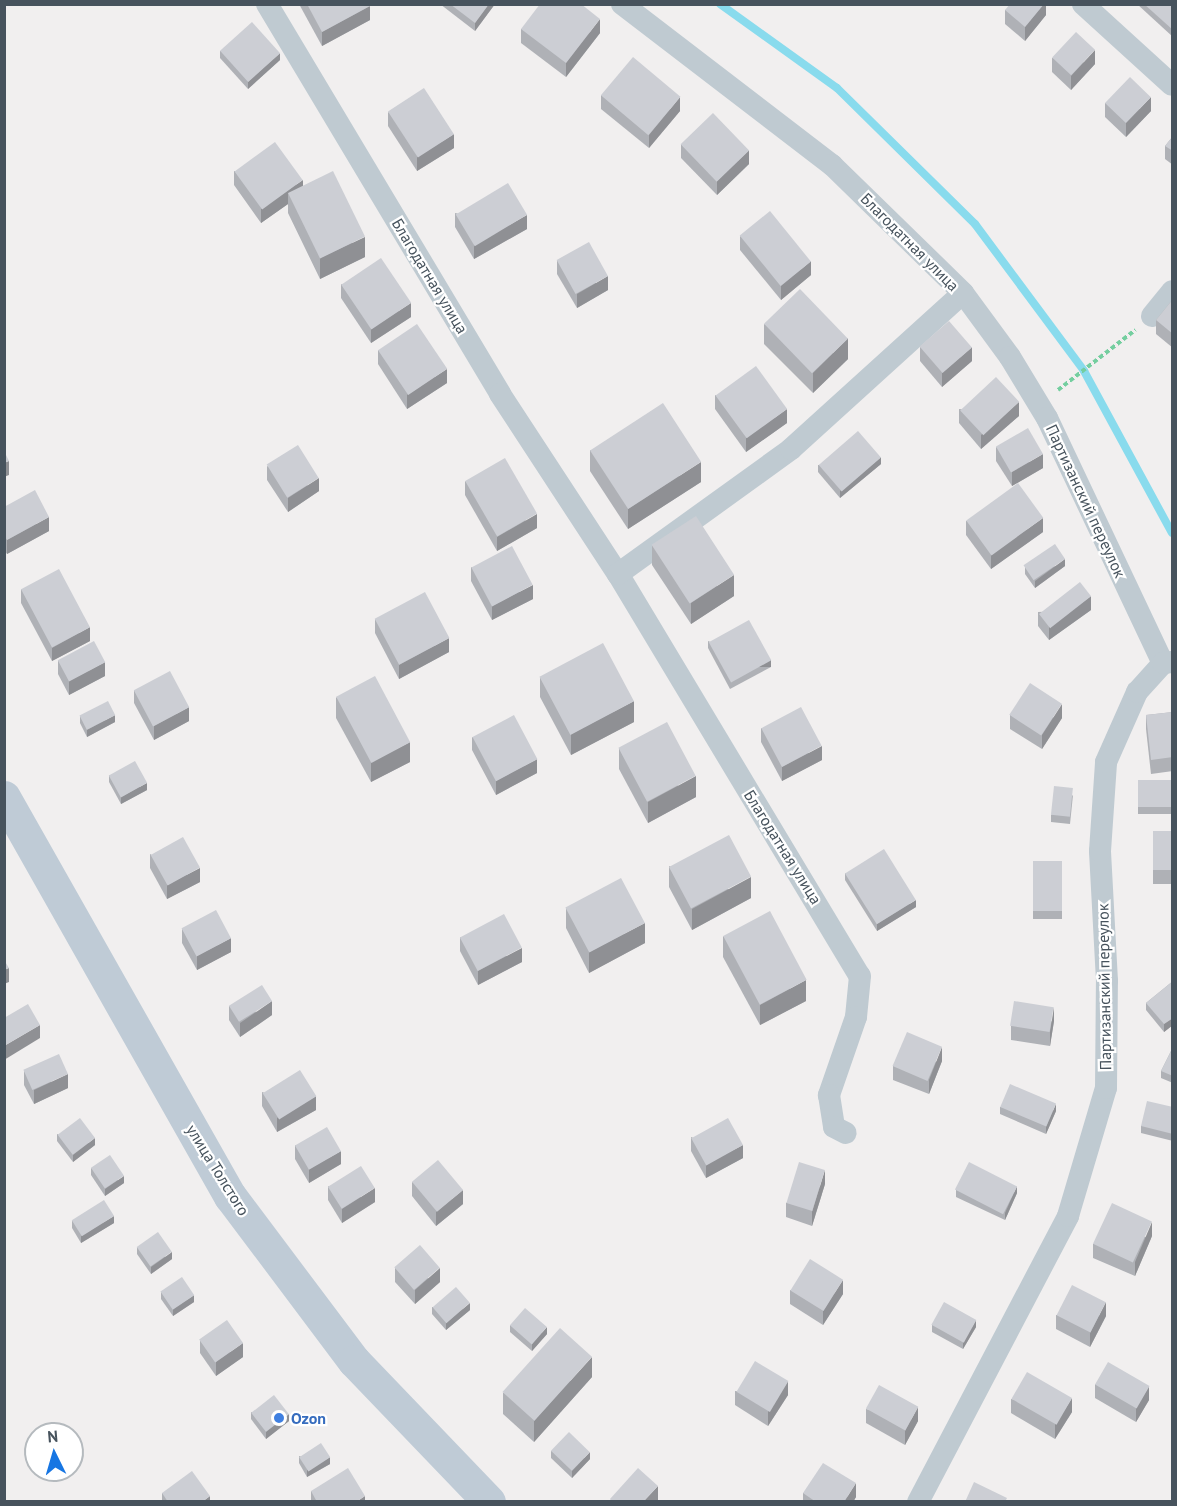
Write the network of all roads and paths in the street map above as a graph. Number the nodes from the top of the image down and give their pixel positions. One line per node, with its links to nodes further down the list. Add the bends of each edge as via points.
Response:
1 (267, 4): 9 (street, Благодатная улица, via 500,394)
2 (622, 4): 6 (street, Благодатная улица, via 832,165)
3 (1083, 4): 4 (street)
4 (1173, 85)
5 (1173, 291): 7 (street)
6 (963, 293): 8 (street, Партизанский переулок, via 1010,357); 9 (street, Благодатная улица, via 791,449)
7 (1152, 316): 8 (path, Партизанский переулок)
8 (1038, 404): 10 (street, Партизанский переулок)
9 (618, 574): 12 (street, Благодатная улица, via 860,976 856,1017 830,1095 834,1127)
10 (1168, 663): 14 (street, Партизанский переулок, via 1137,692 1106,762 1100,851 1107,981 1106,1088 1068,1216)
11 (4, 797): 13 (main road, улица Толстого, via 230,1196 354,1361)
12 (846, 1133)
13 (489, 1502)
14 (918, 1502)

